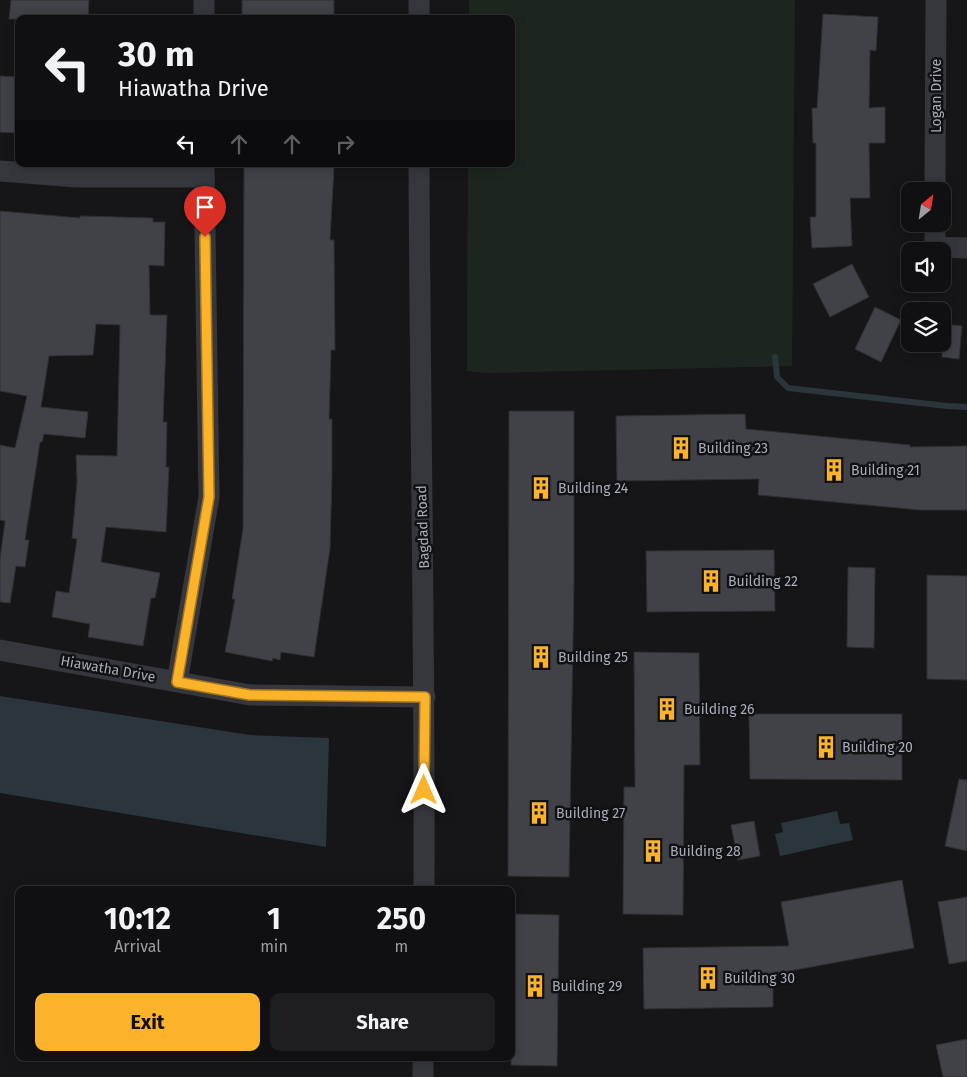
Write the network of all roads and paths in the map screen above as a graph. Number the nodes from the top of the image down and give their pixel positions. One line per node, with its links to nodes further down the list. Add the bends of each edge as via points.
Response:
1 (204, 0): 4 (street)
2 (418, 0): 5 (street)
3 (936, 0): 9 (street, Logan Drive)
4 (204, 15)
5 (418, 15)
6 (419, 167): 14 (street, Bagdad Road)
7 (204, 170): 8 (street, via 76,177); 13 (street, via 209,497)
8 (0, 171)
9 (936, 182)
10 (935, 232): 11 (street, via 935,246)
11 (967, 248)
12 (0, 650): 13 (street, Hiawatha Drive)
13 (177, 682): 14 (street, Hiawatha Drive, via 250,695)
14 (425, 697): 15 (street, Bagdad Road)
15 (424, 886)
16 (423, 1061): 17 (street)
17 (423, 1077)

